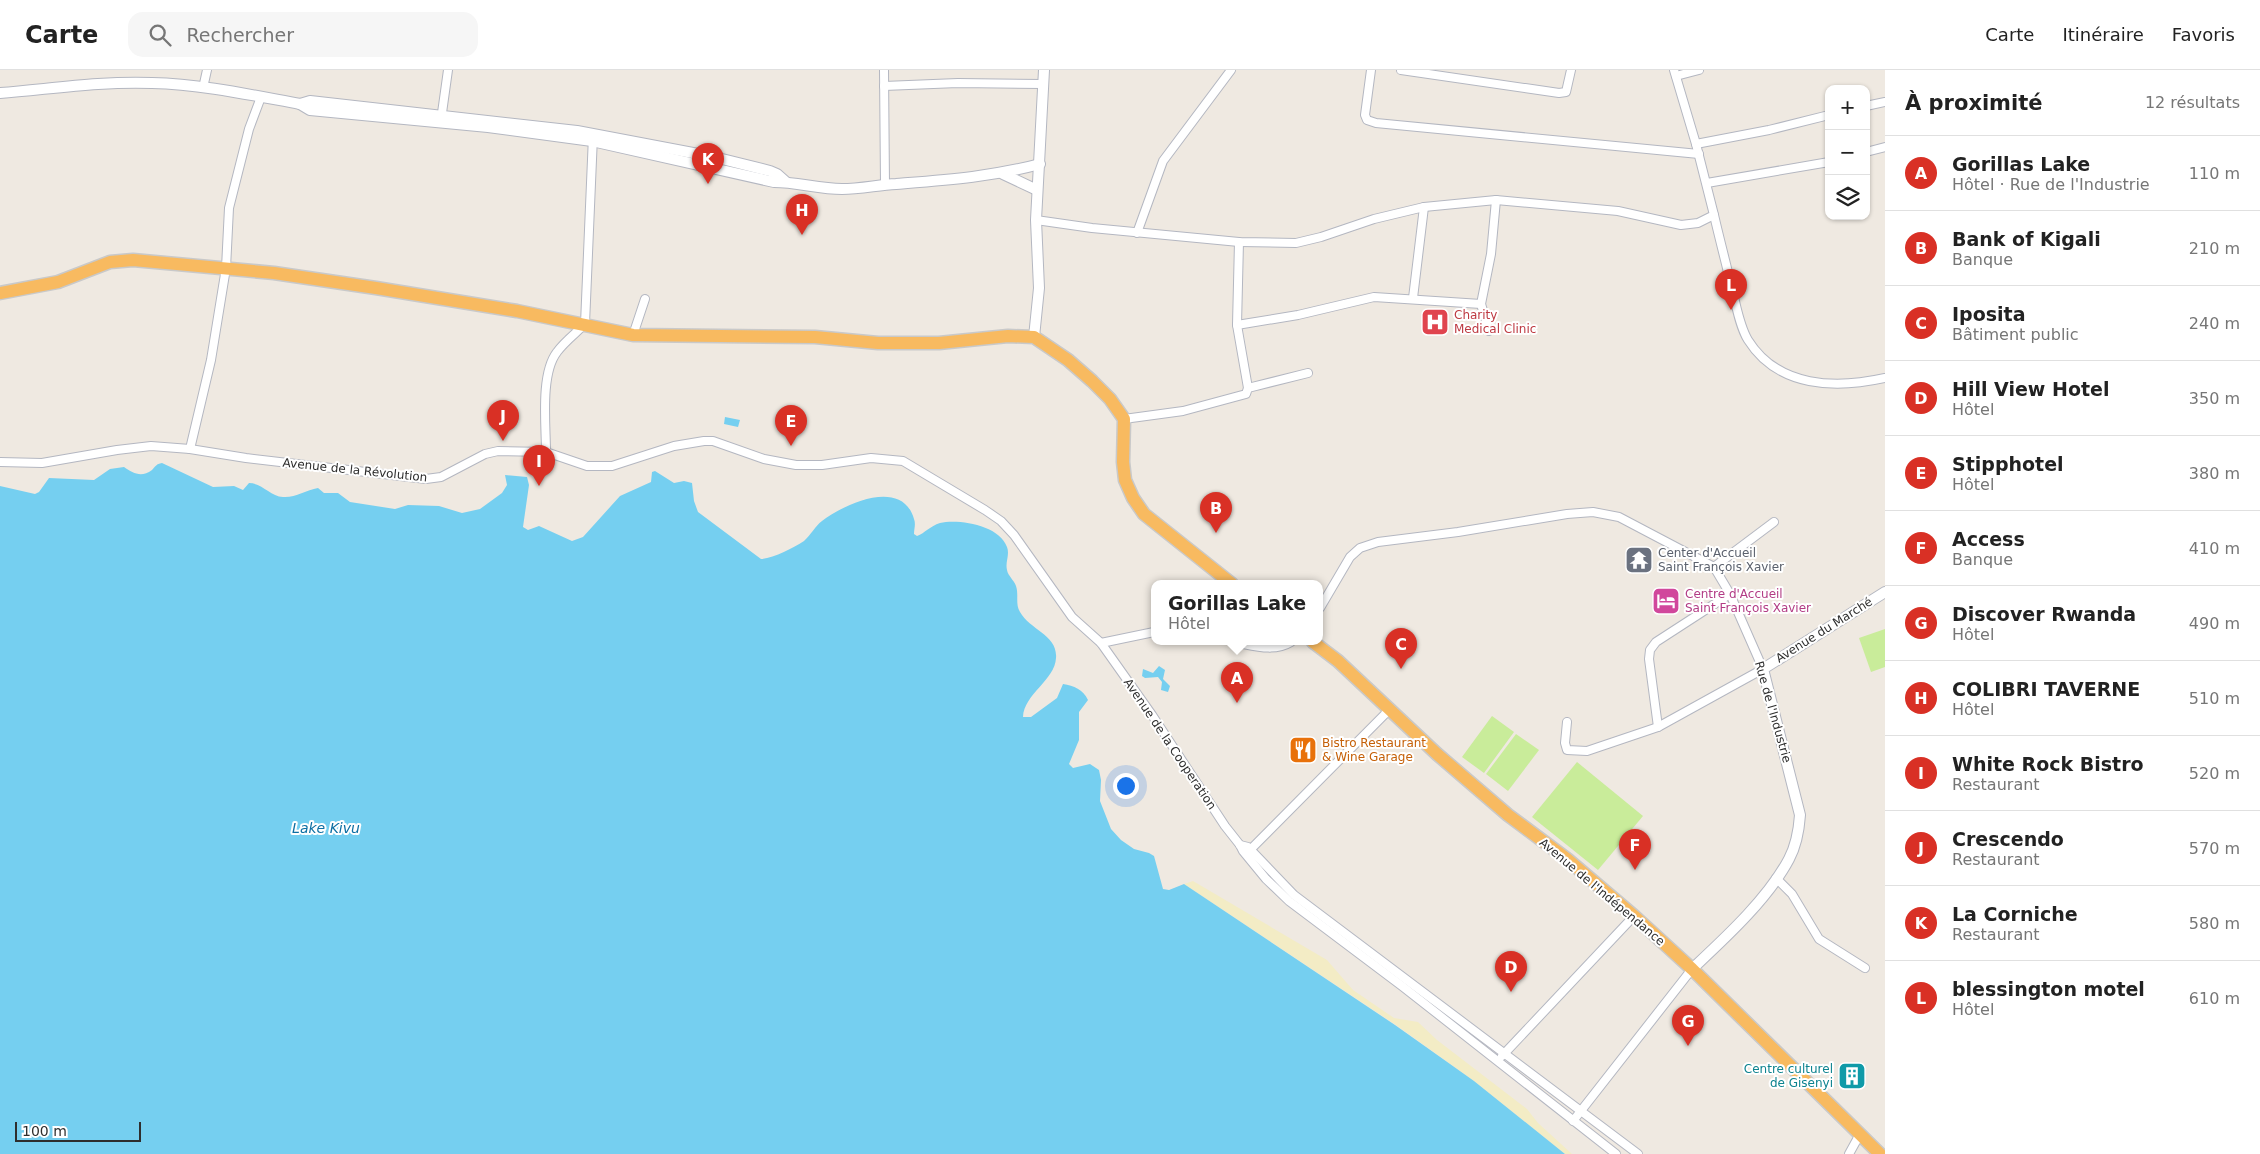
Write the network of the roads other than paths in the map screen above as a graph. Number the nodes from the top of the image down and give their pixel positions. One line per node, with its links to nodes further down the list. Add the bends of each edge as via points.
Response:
1 (207, 70): 13 (street)
2 (448, 70): 19 (street)
3 (884, 70): 12 (street)
4 (1044, 70): 11 (street)
5 (1231, 70): 35 (street, via 1163,161)
6 (1371, 70): 24 (street, via 1365,115 1367,120 1376,123)
7 (1401, 70): 8 (street, via 1559,93 1566,92)
8 (1571, 70)
9 (1699, 70): 10 (street)
10 (1675, 73): 21 (street)
11 (1043, 84): 12 (street); 26 (street)
12 (884, 86): 29 (street)
13 (203, 88): 14 (street, via 153,83 96,84); 15 (street)
14 (0, 93)
15 (261, 97): 19 (street, via 300,104 310,110 353,110); 37 (street, via 229,208)
16 (1885, 102): 17 (street)
17 (1870, 105)
18 (1825, 116): 21 (street)
19 (442, 118): 20 (street)
20 (592, 137): 29 (street, via 713,162 774,182 844,189); 42 (street)
21 (1696, 144): 24 (street)
22 (1885, 146): 23 (street)
23 (1870, 151)
24 (1698, 154): 28 (street)
25 (1825, 163): 28 (street)
26 (1040, 164): 27 (street); 30 (street)
27 (1003, 174): 29 (street); 30 (street)
28 (1707, 183): 33 (street)
29 (885, 185)
30 (1038, 190): 34 (street)
31 (1496, 200): 32 (street); 33 (street, via 1618,211 1681,225 1698,223); 41 (street, via 1491,254)
32 (1424, 207): 36 (street, via 1296,243); 39 (street)
33 (1714, 215): 48 (street, via 1739,318 1747,339 1762,359 1781,373 1808,381 1851,383)
34 (1036, 220): 35 (street); 46 (street, via 1039,288)
35 (1138, 233): 36 (street)
36 (1239, 242): 43 (street)
37 (226, 268): 38 (highway, via 132,260 110,262 58,282); 42 (highway, via 470,303); 51 (street, via 211,360)
38 (0, 293)
39 (1413, 298): 41 (street); 43 (street, via 1374,297)
40 (645, 299): 45 (street)
41 (1481, 304): 44 (street)
42 (585, 324): 45 (highway); 52 (street, via 556,352 552,361 547,381)
43 (1238, 326): 49 (street)
44 (1489, 331)
45 (633, 335): 46 (highway, via 815,337 939,343 1008,336)
46 (1034, 337): 50 (highway, via 1092,381)
47 (1308, 373): 49 (street)
48 (1885, 378)
49 (1248, 388): 50 (street, via 1246,394 1183,411)
50 (1124, 419): 56 (highway, via 1123,462 1133,498 1144,514)
51 (190, 449): 52 (street, Avenue de la Révolution, via 426,479 441,477 492,452); 53 (street, Avenue de la Révolution, via 151,446 42,464)
52 (546, 452): 61 (street, Avenue de la Révolution, via 587,466 612,466 674,446 713,441 764,459 796,465 871,458 903,461 1001,521 1072,617)
53 (0, 462)
54 (1774, 522): 55 (street)
55 (1714, 567): 58 (street, Rue de l'Industrie); 59 (street, via 1619,517 1593,512 1567,514 1378,542 1360,548 1350,557)
56 (1227, 580)
57 (1885, 592): 65 (street, Avenue du Marché)
58 (1730, 594): 65 (street, Rue de l'Industrie); 68 (street, via 1656,642 1650,650)
59 (1323, 603)
60 (1151, 633): 61 (street)
61 (1101, 643): 69 (street, Avenue de la Cooperation, via 1225,826)
62 (1249, 645): 63 (street, via 1272,649)
63 (1287, 645)
64 (1317, 645): 66 (highway, Avenue de l'Indépendance)
65 (1763, 669): 68 (street); 70 (street, Rue de l'Industrie, via 1800,815 1799,830 1789,858)
66 (1389, 710): 69 (street); 72 (highway, Avenue de l'Indépendance, via 1501,809)
67 (1567, 722): 68 (street, via 1565,744 1567,750 1575,751 1587,751)
68 (1658, 727)
69 (1248, 852): 71 (street, Avenue de la Cooperation)
70 (1776, 878): 75 (street, via 1792,894 1819,939); 76 (street, Rue de l'Industrie, via 1723,940)
71 (1292, 898): 73 (street); 74 (street)
72 (1634, 916): 76 (highway, Avenue de l'Indépendance); 79 (street)
73 (1351, 937): 74 (street); 77 (street)
74 (1345, 944): 78 (street)
75 (1865, 968)
76 (1692, 969): 81 (street); 83 (highway, Avenue de l'Indépendance)
77 (1407, 979): 78 (street); 79 (street)
78 (1402, 986): 80 (street)
79 (1505, 1054): 80 (street); 81 (street)
80 (1498, 1062): 82 (street)
81 (1580, 1110): 82 (street); 85 (street)
82 (1572, 1121): 84 (street)
83 (1860, 1134): 86 (street); 87 (highway, Avenue de l'Indépendance)
84 (1616, 1154)
85 (1638, 1154)
86 (1849, 1154)
87 (1880, 1154)

